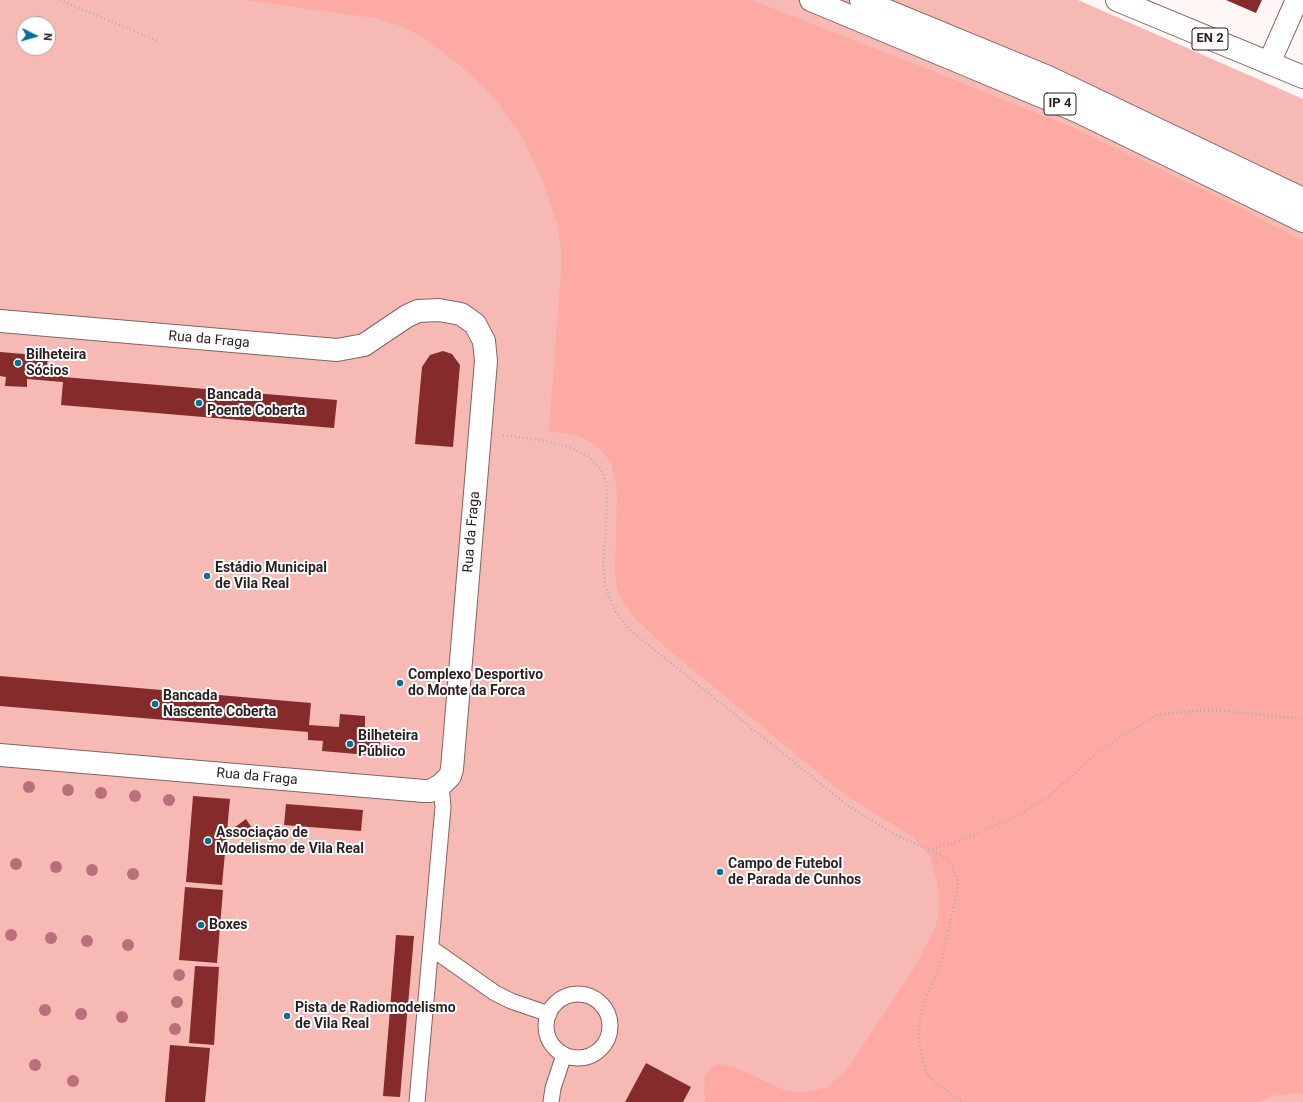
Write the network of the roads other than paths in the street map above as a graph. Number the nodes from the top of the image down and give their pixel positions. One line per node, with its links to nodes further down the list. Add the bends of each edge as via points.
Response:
1 (811, 0): 8 (main road, IP 4, via 1077,111)
2 (861, 0): 7 (main road, IP 4, via 1048,77)
3 (1117, 0): 5 (main road, EN 2)
4 (1297, 0): 5 (main road)
5 (1269, 64): 6 (main road, EN 2)
6 (1303, 77)
7 (1303, 199)
8 (1303, 220)
9 (0, 321): 11 (main road, Rua da Fraga, via 337,350 364,345 418,311 452,311 468,318 484,341 486,373 452,769 450,776)
10 (0, 755): 11 (main road, Rua da Fraga, via 424,791)
11 (442, 785): 12 (lane, via 443,807)
12 (431, 948): 13 (lane, via 495,993); 15 (lane)
13 (549, 1014): 14 (lane, via 546,1030 549,1040 555,1049); 14 (lane, via 558,1000 568,995 579,994 599,1001 610,1019 608,1040 598,1052 584,1058)
14 (564, 1055): 16 (lane)
15 (417, 1102)
16 (551, 1102)

